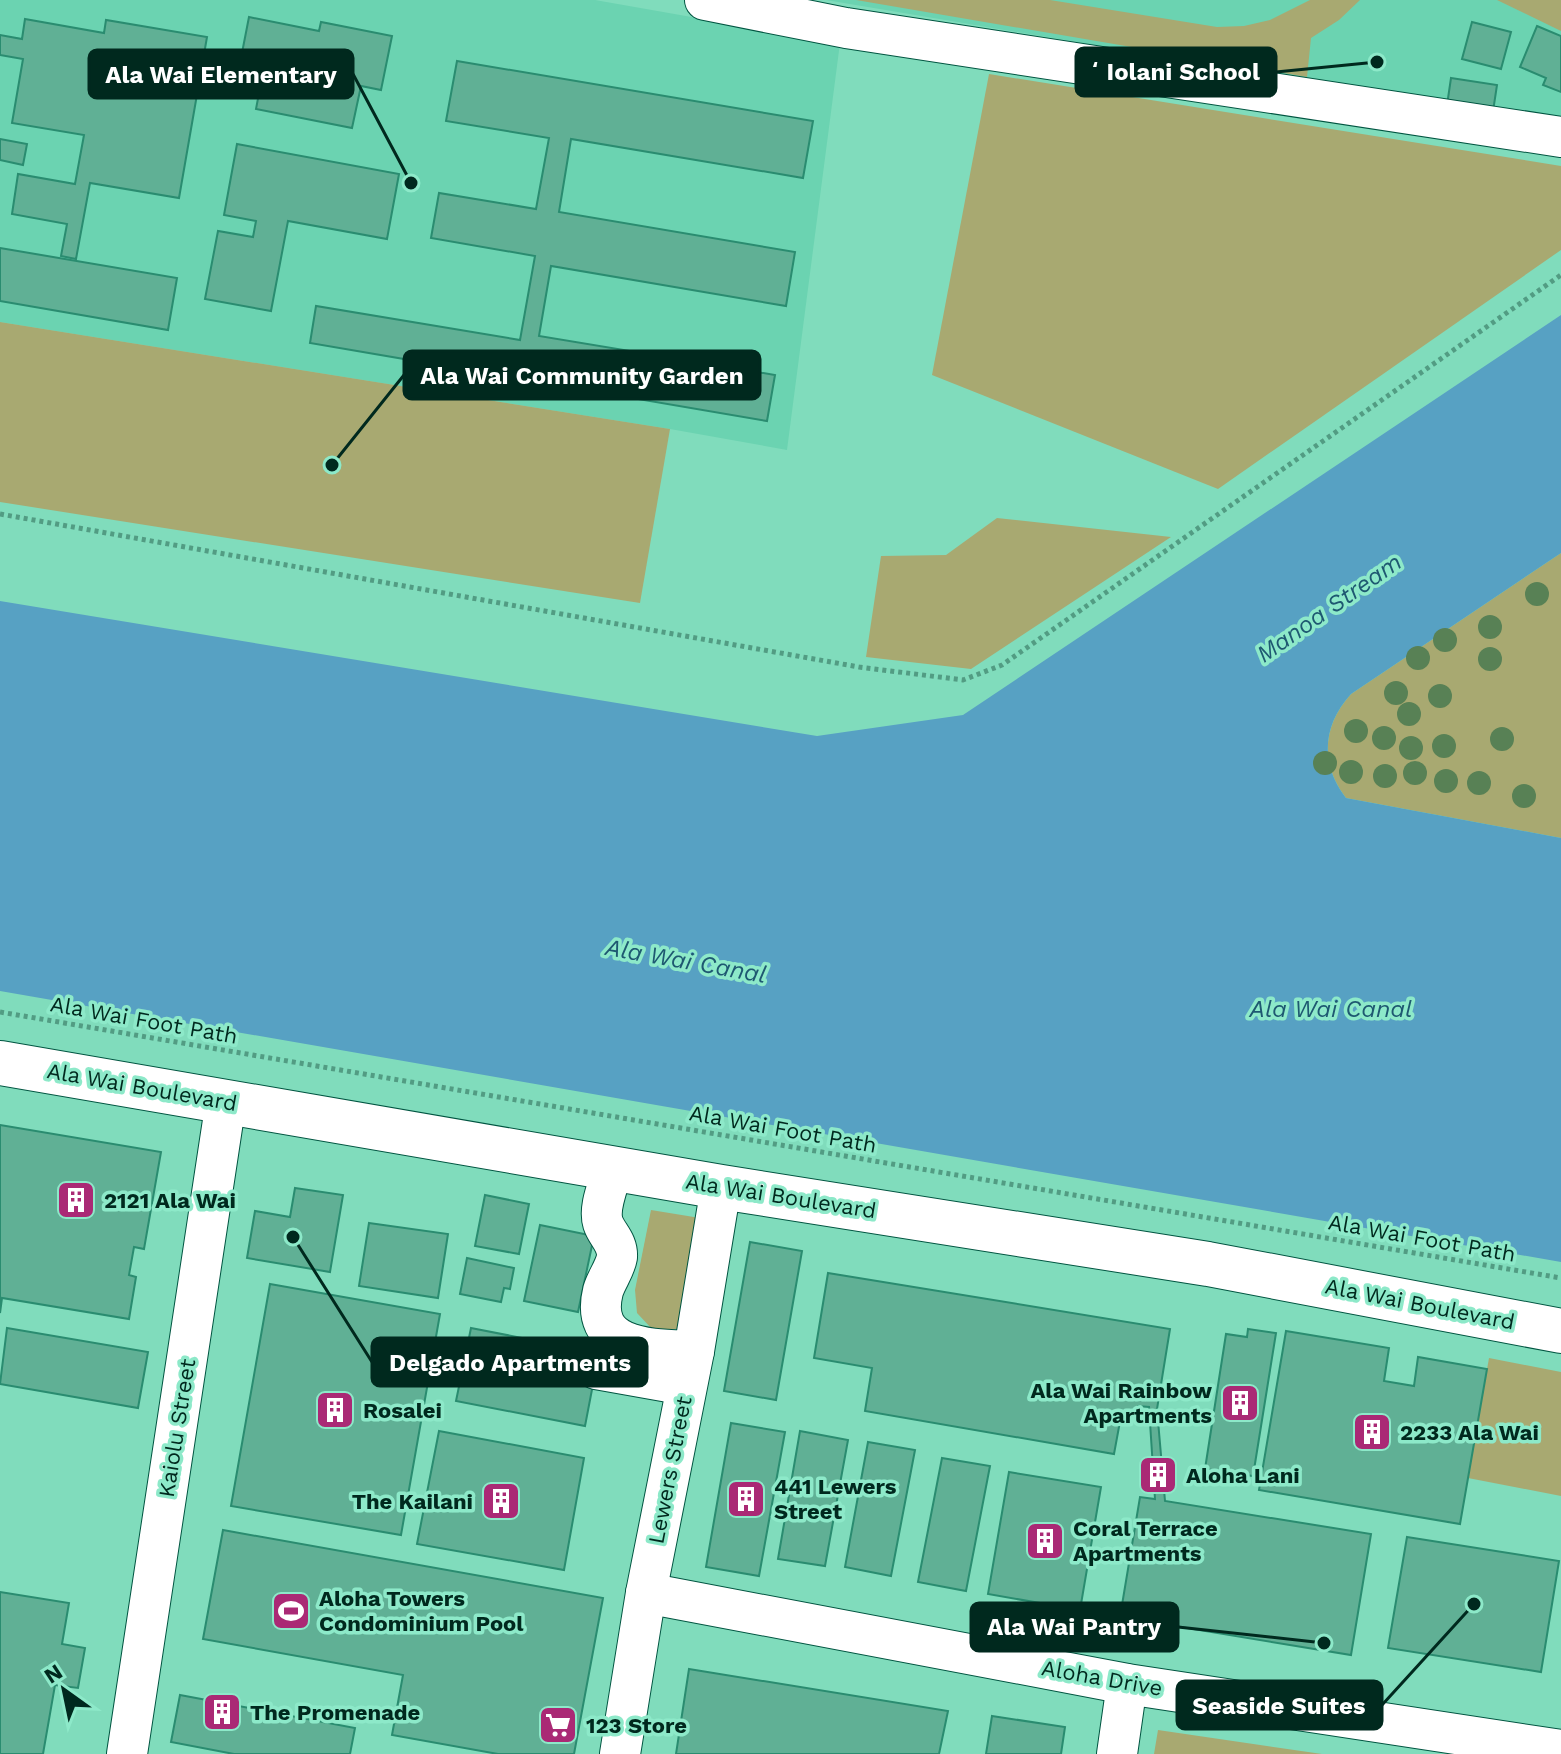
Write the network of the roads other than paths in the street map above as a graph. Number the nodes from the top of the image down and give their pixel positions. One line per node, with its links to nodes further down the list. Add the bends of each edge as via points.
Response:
1 (705, 0): 2 (street, via 846,28)
2 (1561, 137)
3 (0, 1063): 4 (main road, Ala Wai Boulevard)
4 (226, 1101): 5 (main road, Ala Wai Boulevard); 13 (street, Kaiolu Street)
5 (613, 1168): 6 (main road, Ala Wai Boulevard); 8 (street, via 602,1218 617,1258 603,1291 605,1323 622,1342)
6 (721, 1187): 7 (main road, Ala Wai Boulevard, via 1208,1264); 8 (street, Lewers Street)
7 (1561, 1331)
8 (690, 1368): 9 (street); 10 (street, Lewers Street)
9 (596, 1369)
10 (646, 1593): 11 (street, Aloha Drive); 14 (street, Lewers Street)
11 (1127, 1684): 12 (street, Aloha Drive); 15 (street)
12 (1561, 1750)
13 (127, 1754)
14 (620, 1754)
15 (1117, 1754)

